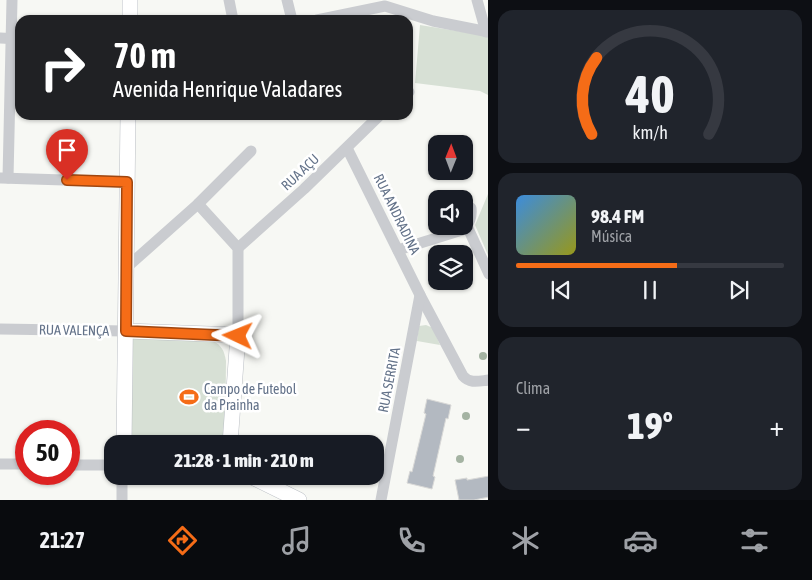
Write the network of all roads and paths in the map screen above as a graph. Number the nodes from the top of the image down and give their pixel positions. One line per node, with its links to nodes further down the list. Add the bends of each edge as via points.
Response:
1 (12, 0): 12 (street)
2 (130, 0): 7 (main road)
3 (229, 0): 8 (street)
4 (287, 0): 9 (street)
5 (477, 0): 11 (street)
6 (384, 3): 10 (street); 11 (street, via 433,22)
7 (130, 15)
8 (232, 15)
9 (291, 15)
10 (337, 15)
11 (487, 32)
12 (11, 39): 17 (street)
13 (128, 120): 18 (main road)
14 (375, 120): 15 (street, RUA AÇU)
15 (347, 148): 22 (street, RUA AÇU); 23 (street, RUA ANDRADINA)
16 (251, 151): 19 (street)
17 (4, 178): 18 (street)
18 (127, 182): 24 (main road)
19 (198, 204): 22 (street); 24 (street)
20 (446, 235): 23 (street)
21 (471, 235): 25 (street)
22 (238, 248): 29 (street)
23 (398, 250): 26 (street, RUA ANDRADINA)
24 (126, 268): 28 (main road)
25 (488, 274)
26 (420, 295): 30 (street, RUA ANDRADINA, via 463,376 474,382); 42 (street, RUA SERRITA)
27 (0, 329): 28 (street, RUA VALENÇA)
28 (126, 331): 29 (main road, RUA VALENÇA); 31 (main road)
29 (238, 336): 32 (main road)
30 (488, 380)
31 (124, 435)
32 (231, 435)
33 (0, 464): 34 (street); 37 (street)
34 (15, 464)
35 (80, 465): 36 (street)
36 (104, 465)
37 (0, 469)
38 (122, 485): 40 (street)
39 (268, 485): 41 (main road)
40 (122, 500)
41 (299, 500)
42 (382, 500)

